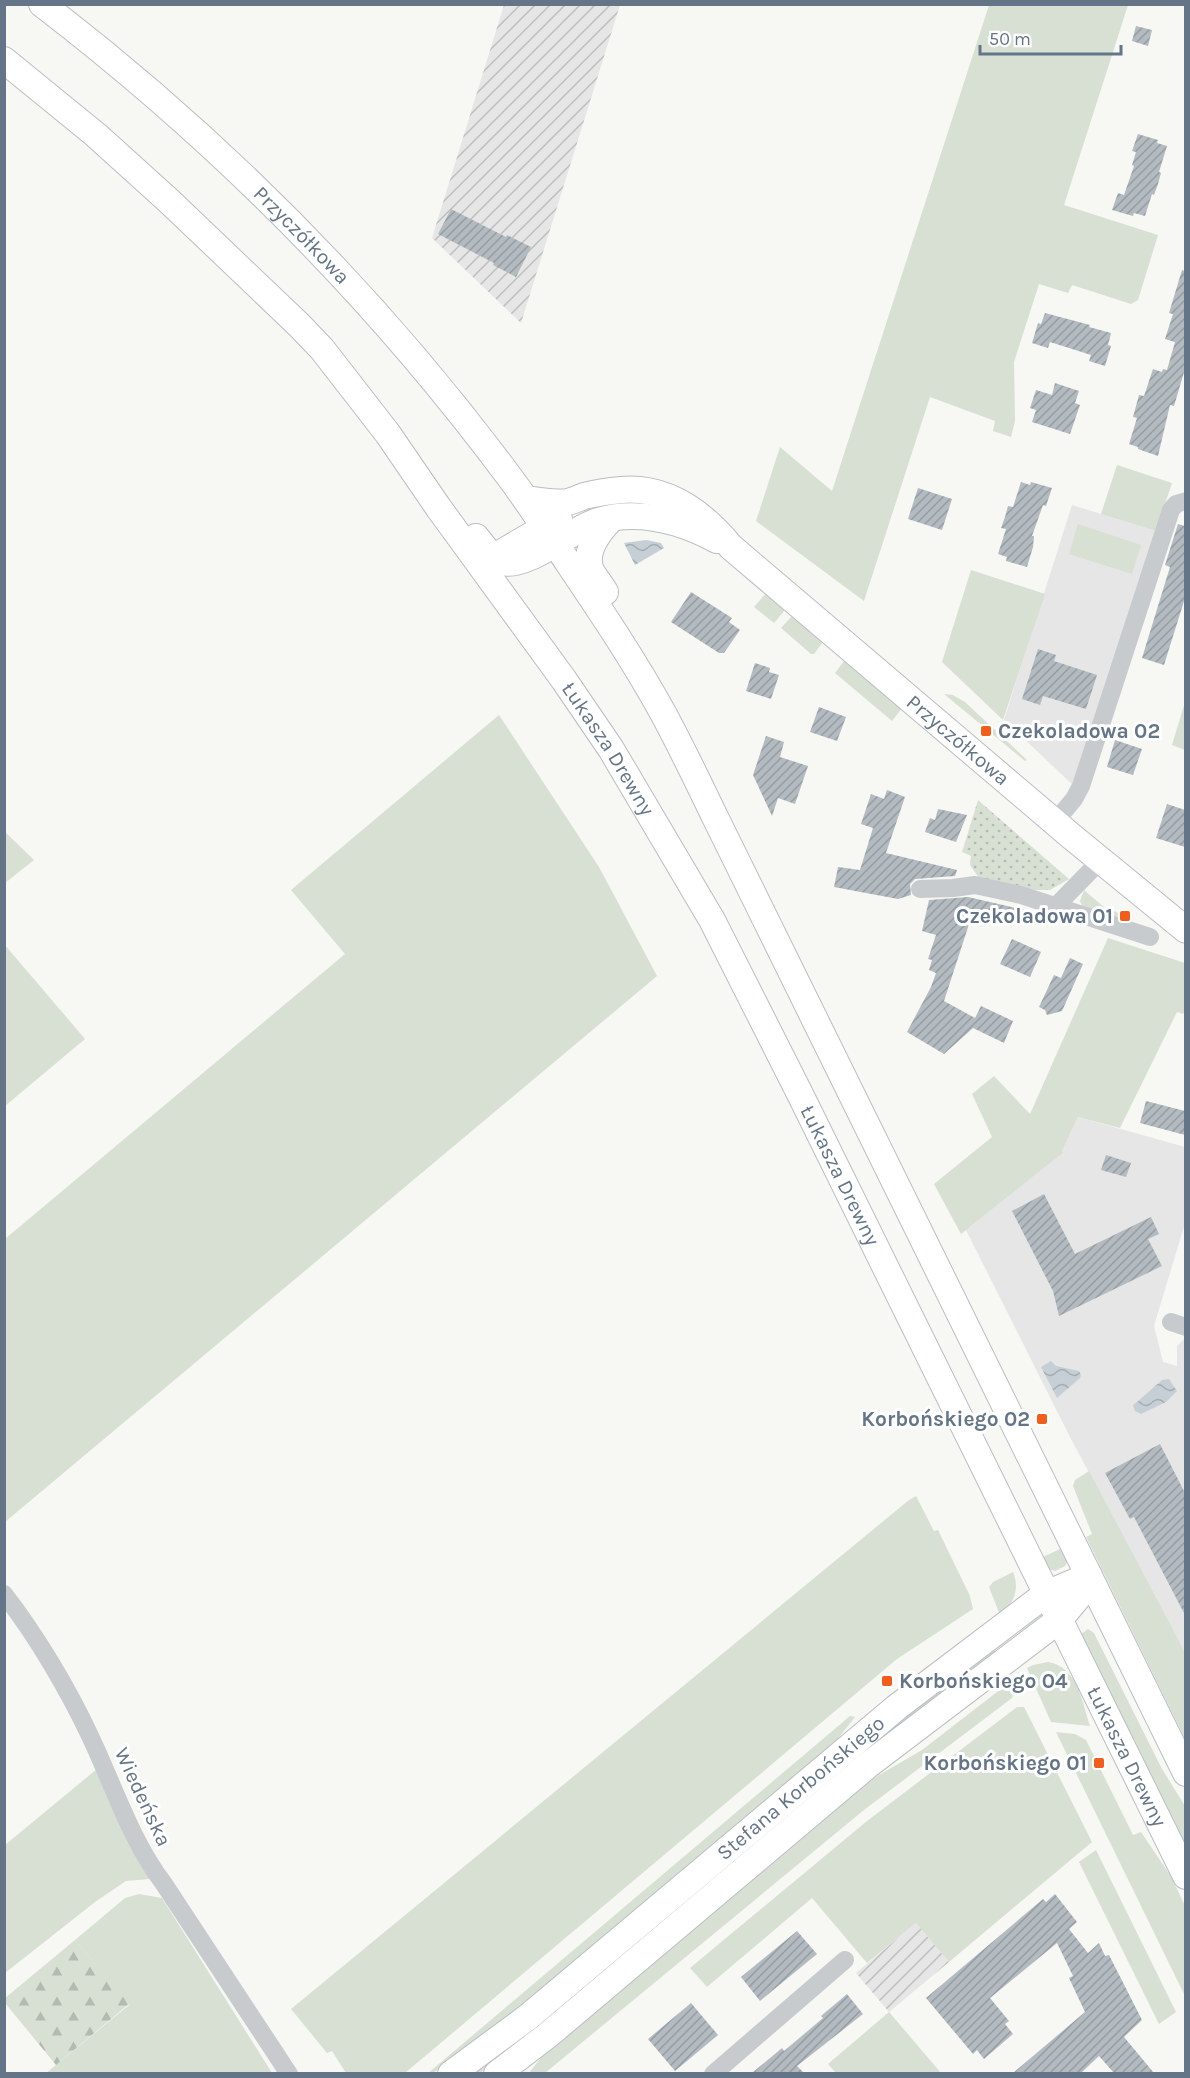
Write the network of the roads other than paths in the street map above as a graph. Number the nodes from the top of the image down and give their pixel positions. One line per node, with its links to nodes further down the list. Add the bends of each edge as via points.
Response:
1 (42, 4): 5 (main road, Przyczółkowa, via 155,96 301,233 404,346)
2 (4, 60): 3 (main road, via 170,201)
3 (299, 325): 10 (main road, Łukasza Drewny, via 362,399 438,507); 10 (main road, via 322,332 362,380 474,535)
4 (593, 495): 5 (main road, Przyczółkowa, via 567,502); 8 (main road); 9 (main road, Przyczółkowa, via 632,490 664,495 700,514)
5 (526, 500): 8 (main road)
6 (1185, 501): 12 (street, via 1171,510 1081,786)
7 (611, 519): 8 (main road, Przyczółkowa); 9 (main road, Przyczółkowa, via 639,516 675,522); 11 (main road, via 598,535 589,559 591,570 609,599)
8 (550, 535): 10 (main road, via 525,559); 11 (main road)
9 (731, 547): 12 (main road, Przyczółkowa)
10 (491, 566): 20 (main road, Łukasza Drewny, via 611,749 712,920)
11 (608, 621): 18 (main road, via 664,714)
12 (1055, 822): 13 (main road, Przyczółkowa)
13 (1101, 860): 15 (street); 16 (main road, Przyczółkowa)
14 (920, 889): 15 (street, via 975,885)
15 (1056, 906): 17 (street)
16 (1185, 930)
17 (1150, 937)
18 (1089, 1576): 20 (main road, Stefana Korbońskiego); 21 (main road, Stefana Korbońskiego, via 1080,1596); 22 (main road)
19 (4, 1594): 25 (street, Wiedeńska, via 89,1734 148,1863)
20 (1046, 1594): 21 (main road, Łukasza Drewny); 26 (main road, Stefana Korbońskiego, via 869,1729 528,2017)
21 (1059, 1620): 23 (main road, Łukasza Drewny); 27 (main road, Stefana Korbońskiego, via 868,1765 548,2035)
22 (1185, 1773)
23 (1185, 1876)
24 (845, 1960): 28 (street)
25 (288, 2073)
26 (451, 2073)
27 (497, 2073)
28 (714, 2073)

